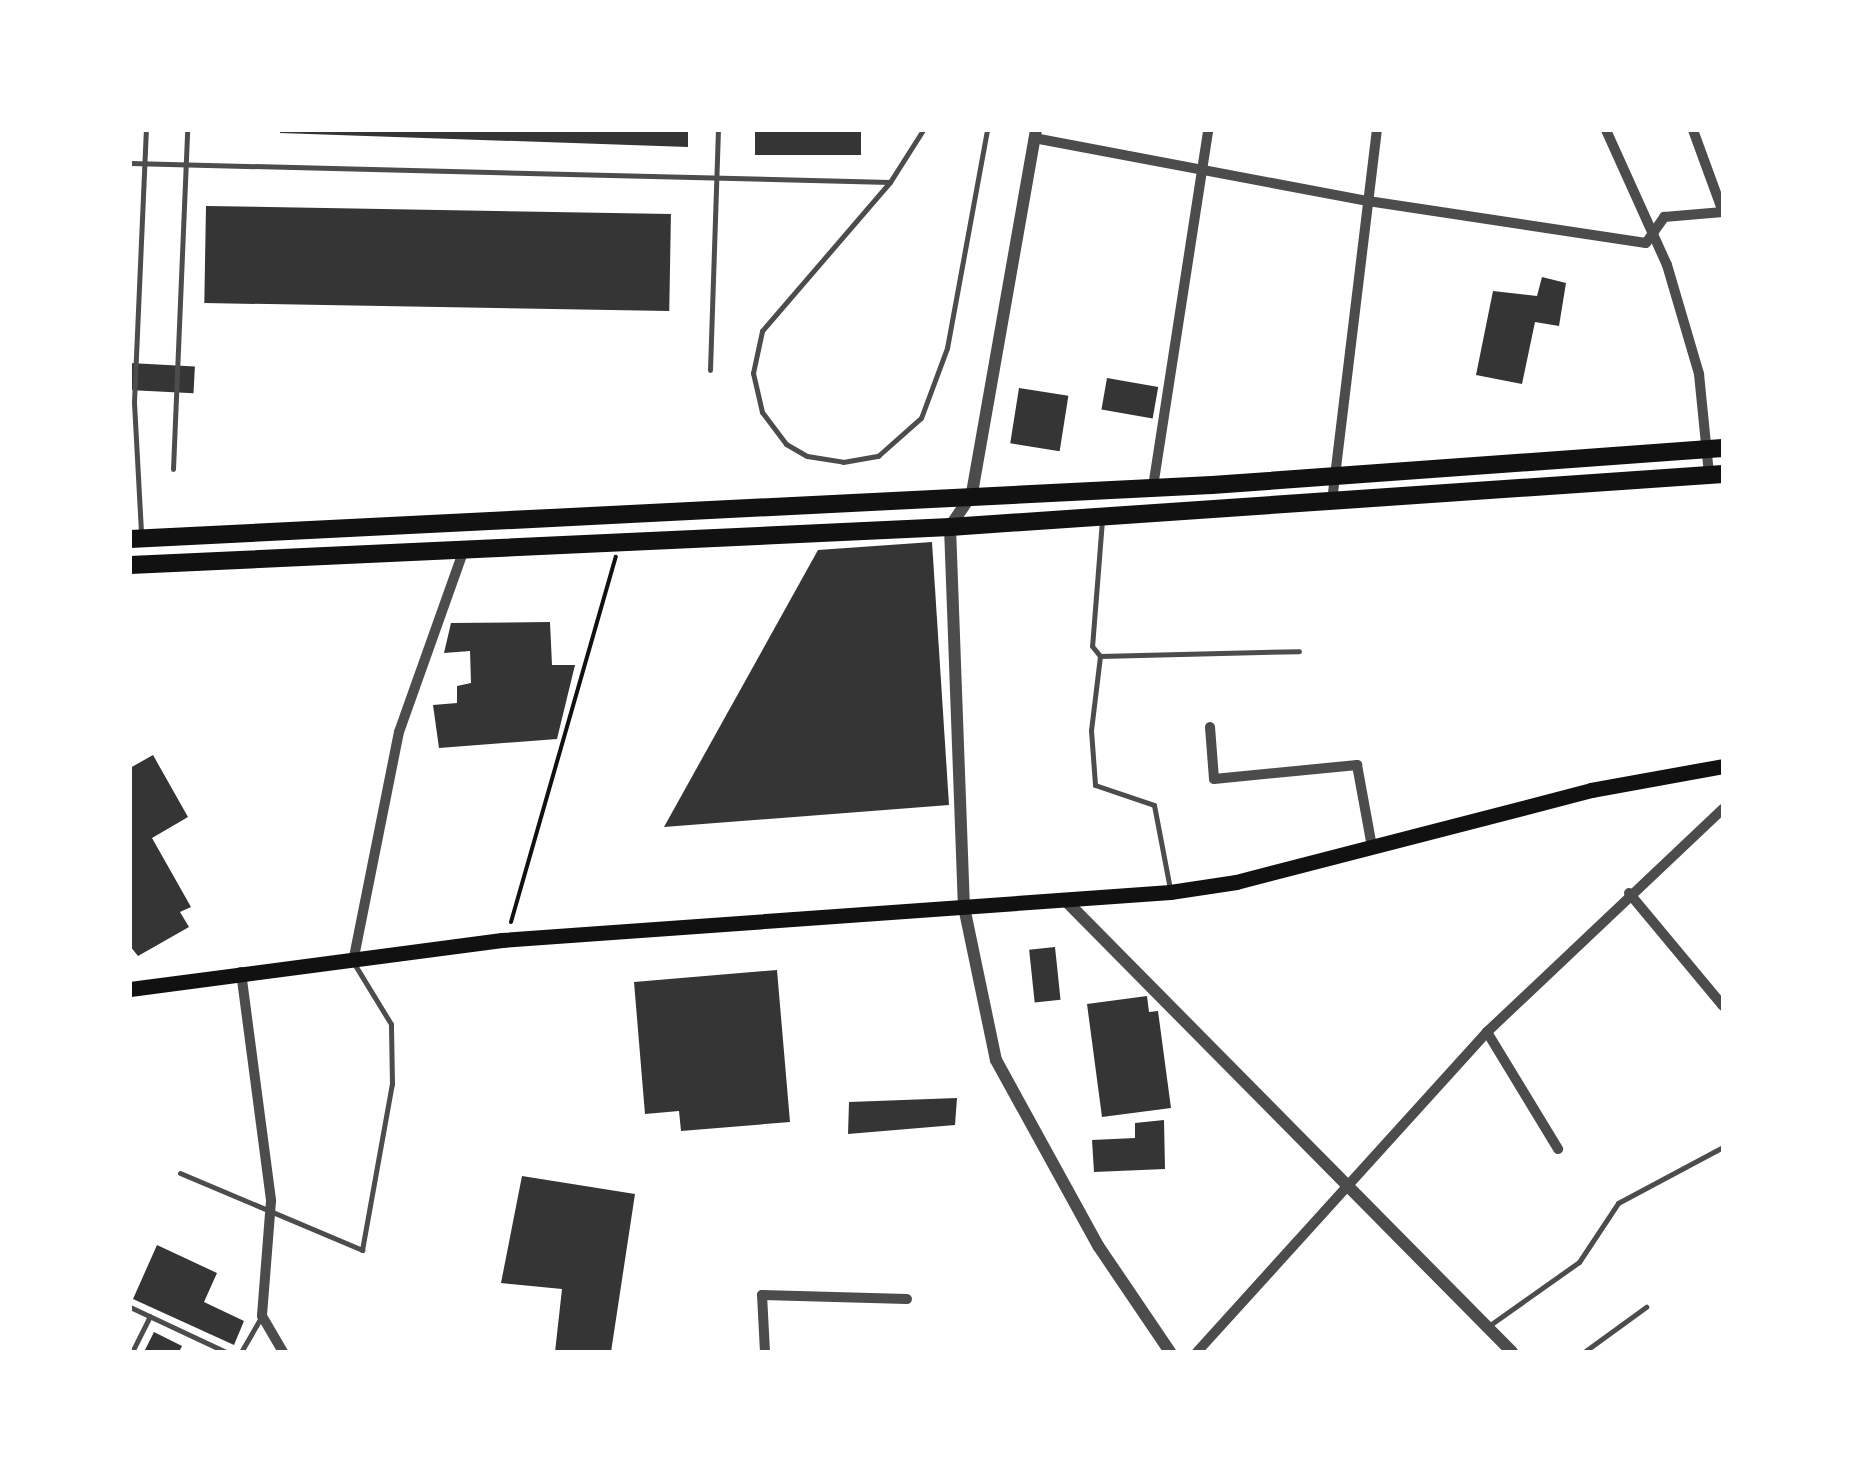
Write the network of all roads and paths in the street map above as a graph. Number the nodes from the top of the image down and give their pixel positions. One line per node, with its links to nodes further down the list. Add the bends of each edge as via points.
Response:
1 (146, 130): 12 (lane)
2 (187, 130): 13 (lane)
3 (718, 130): 15 (lane)
4 (923, 130): 16 (lane)
5 (987, 130): 16 (lane, via 947,348 930,401 908,435 878,456 826,462 786,444 773,430 756,394 756,352 773,312)
6 (1208, 130): 14 (street)
7 (1377, 130): 17 (street)
8 (1606, 130): 19 (street)
9 (1693, 130): 18 (street)
10 (1035, 134): 14 (street); 27 (street)
11 (130, 163): 12 (lane)
12 (146, 164): 13 (lane); 21 (lane)
13 (186, 168): 15 (lane); 23 (lane)
14 (1204, 168): 17 (street); 26 (street)
15 (716, 180): 16 (lane); 20 (lane)
16 (890, 182)
17 (1368, 201): 19 (street, via 1646,243); 25 (street)
18 (1723, 212): 19 (street, via 1682,213)
19 (1652, 228): 22 (street, via 1699,374)
20 (710, 370)
21 (132, 402): 31 (lane)
22 (1714, 449): 24 (street); 25 (highway)
23 (174, 469)
24 (1716, 474): 28 (highway)
25 (1333, 476): 26 (highway); 28 (street)
26 (1152, 487): 27 (highway)
27 (972, 494): 30 (street); 31 (highway)
28 (1332, 504): 29 (highway)
29 (1102, 517): 30 (highway); 36 (lane, via 1092,646)
30 (950, 527): 32 (highway); 44 (street)
31 (136, 539): 34 (lane)
32 (622, 539): 33 (highway); 45 (path, via 518,908)
33 (464, 548): 34 (highway); 46 (street, via 399,732)
34 (137, 565)
35 (1300, 650): 36 (lane)
36 (1100, 656): 41 (lane, via 1091,730 1095,785 1154,806)
37 (1210, 727): 40 (street, via 1214,779 1357,766)
38 (1723, 766): 40 (main road, via 1591,790)
39 (1723, 809): 42 (street)
40 (1372, 847): 41 (main road)
41 (1170, 892): 43 (main road)
42 (1629, 893): 49 (street); 50 (street)
43 (1066, 902): 44 (main road); 54 (street)
44 (964, 907): 45 (main road); 67 (street, via 996,1060 1099,1247)
45 (502, 940): 46 (main road)
46 (354, 957): 47 (main road); 55 (lane, via 357,975 390,1024 391,1039 392,1084 362,1250)
47 (241, 970): 48 (main road); 55 (street)
48 (130, 989)
49 (1723, 1006)
50 (1486, 1032): 52 (street); 54 (street)
51 (1723, 1147): 61 (lane, via 1618,1203 1579,1262)
52 (1558, 1149)
53 (180, 1173): 55 (lane)
54 (1349, 1184): 61 (street); 68 (street)
55 (270, 1217): 60 (street, via 260,1274)
56 (907, 1300): 66 (street, via 762,1295)
57 (130, 1307): 59 (lane)
58 (1646, 1307): 70 (lane)
59 (150, 1316): 62 (lane); 63 (lane)
60 (262, 1316): 64 (lane); 65 (street)
61 (1490, 1325): 69 (street)
62 (132, 1352)
63 (226, 1352)
64 (241, 1352)
65 (283, 1352)
66 (765, 1352)
67 (1170, 1352)
68 (1197, 1352)
69 (1512, 1352)
70 (1584, 1352)

